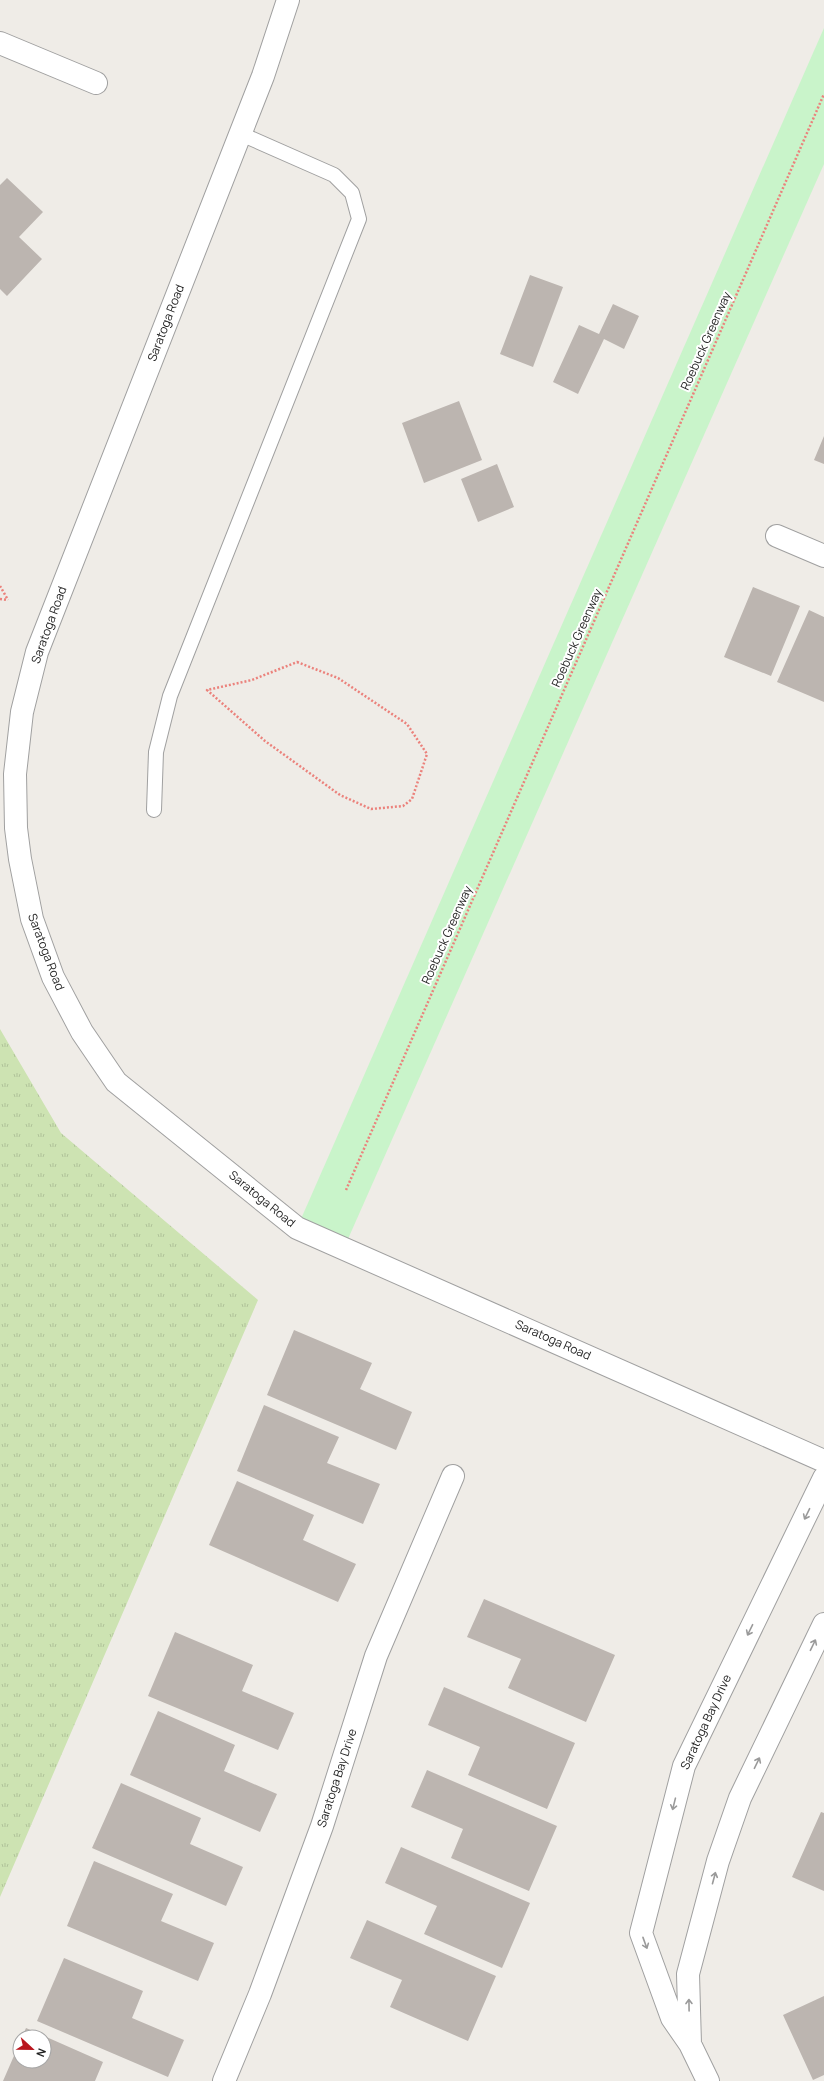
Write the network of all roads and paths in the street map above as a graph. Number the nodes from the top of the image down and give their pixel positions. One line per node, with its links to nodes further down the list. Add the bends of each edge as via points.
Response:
1 (288, 0): 5 (street, Saratoga Road)
2 (0, 43): 3 (street)
3 (96, 83)
4 (824, 94): 12 (path, Roebuck Greenway)
5 (241, 134): 11 (lane, via 334,175 352,192 359,219 170,696 156,752); 13 (street, Saratoga Road, via 37,652 22,712 15,774 16,828 32,919 53,978 82,1032 116,1082 297,1228)
6 (777, 536): 7 (street)
7 (824, 556)
8 (0, 586): 9 (path, via 8,600)
9 (0, 599)
10 (207, 690): 10 (path, via 266,741 340,795 371,809 403,806 412,799 427,754 408,724 338,678 297,662 252,680)
11 (154, 810)
12 (346, 1190)
13 (824, 1461)
14 (453, 1476): 18 (street, Saratoga Bay Drive, via 376,1656 322,1826 260,1994)
15 (824, 1478): 17 (street, Saratoga Bay Drive, one-way to 17, via 684,1766 641,1933 672,2018)
16 (824, 1624): 17 (street, Saratoga Bay Drive, one-way to 16, via 688,1974 718,1861 740,1798)
17 (690, 2044): 19 (street, Saratoga Bay Drive)
18 (224, 2081)
19 (708, 2081)

